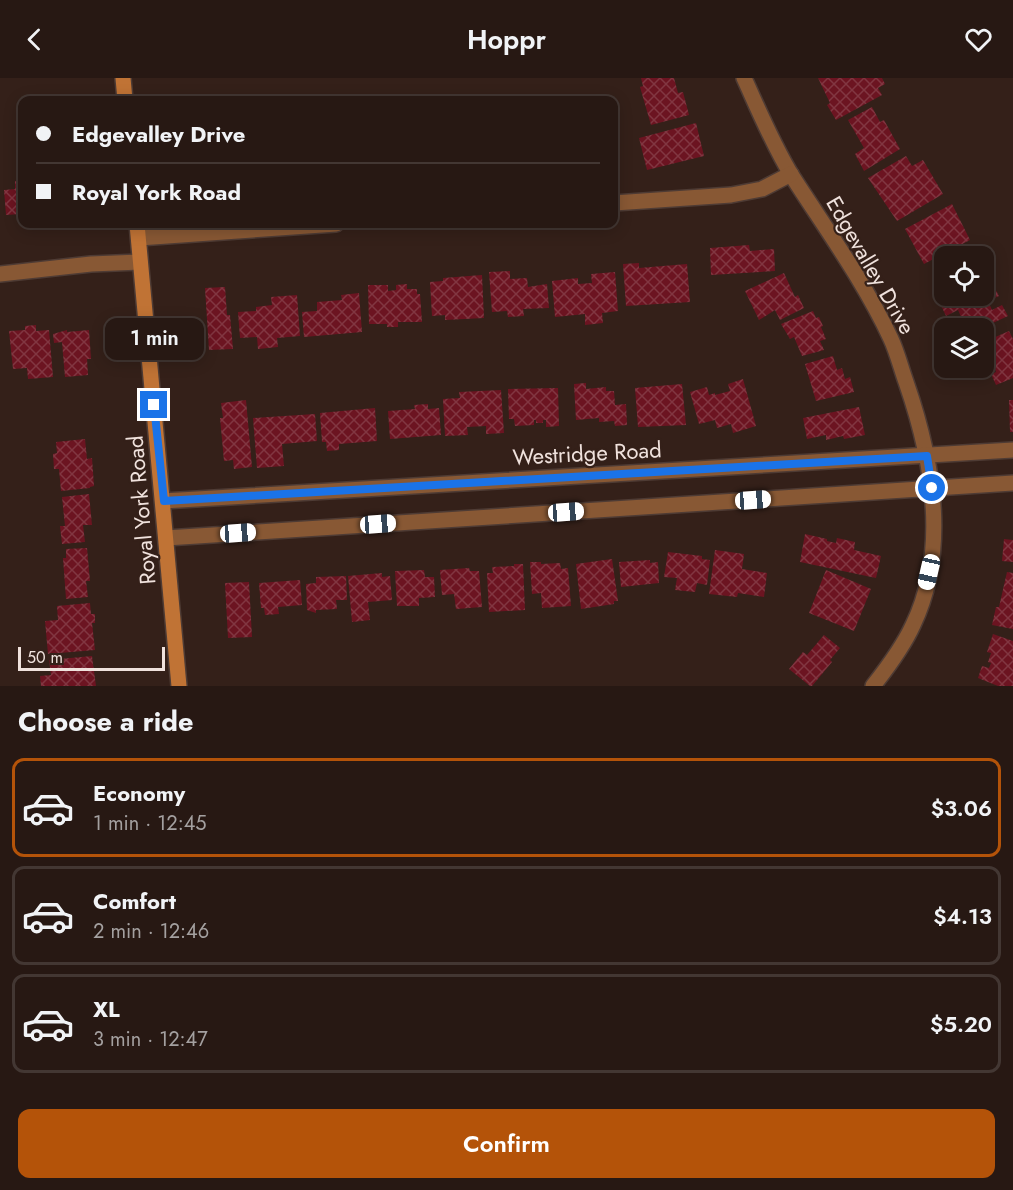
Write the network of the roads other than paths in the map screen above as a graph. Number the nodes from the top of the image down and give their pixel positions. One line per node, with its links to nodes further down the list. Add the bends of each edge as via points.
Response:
1 (123, 78): 3 (main road)
2 (744, 78): 4 (street, Edgevalley Drive)
3 (125, 96)
4 (791, 174): 5 (street, via 762,189 731,195); 11 (street, Edgevalley Drive, via 864,289 891,340 918,415)
5 (618, 203)
6 (223, 228): 7 (street)
7 (138, 231): 8 (main road, Royal York Road)
8 (140, 262): 9 (street); 14 (main road, Royal York Road)
9 (0, 274)
10 (1013, 450): 11 (street, Westridge Road)
11 (927, 456): 13 (street, Edgevalley Drive); 14 (street, Westridge Road)
12 (1013, 483): 13 (street)
13 (932, 488): 15 (street); 17 (street, Edgevalley Drive, via 933,537 923,595 896,656)
14 (164, 501): 15 (main road, Royal York Road)
15 (166, 538): 16 (main road, Royal York Road)
16 (179, 686)
17 (873, 686)

